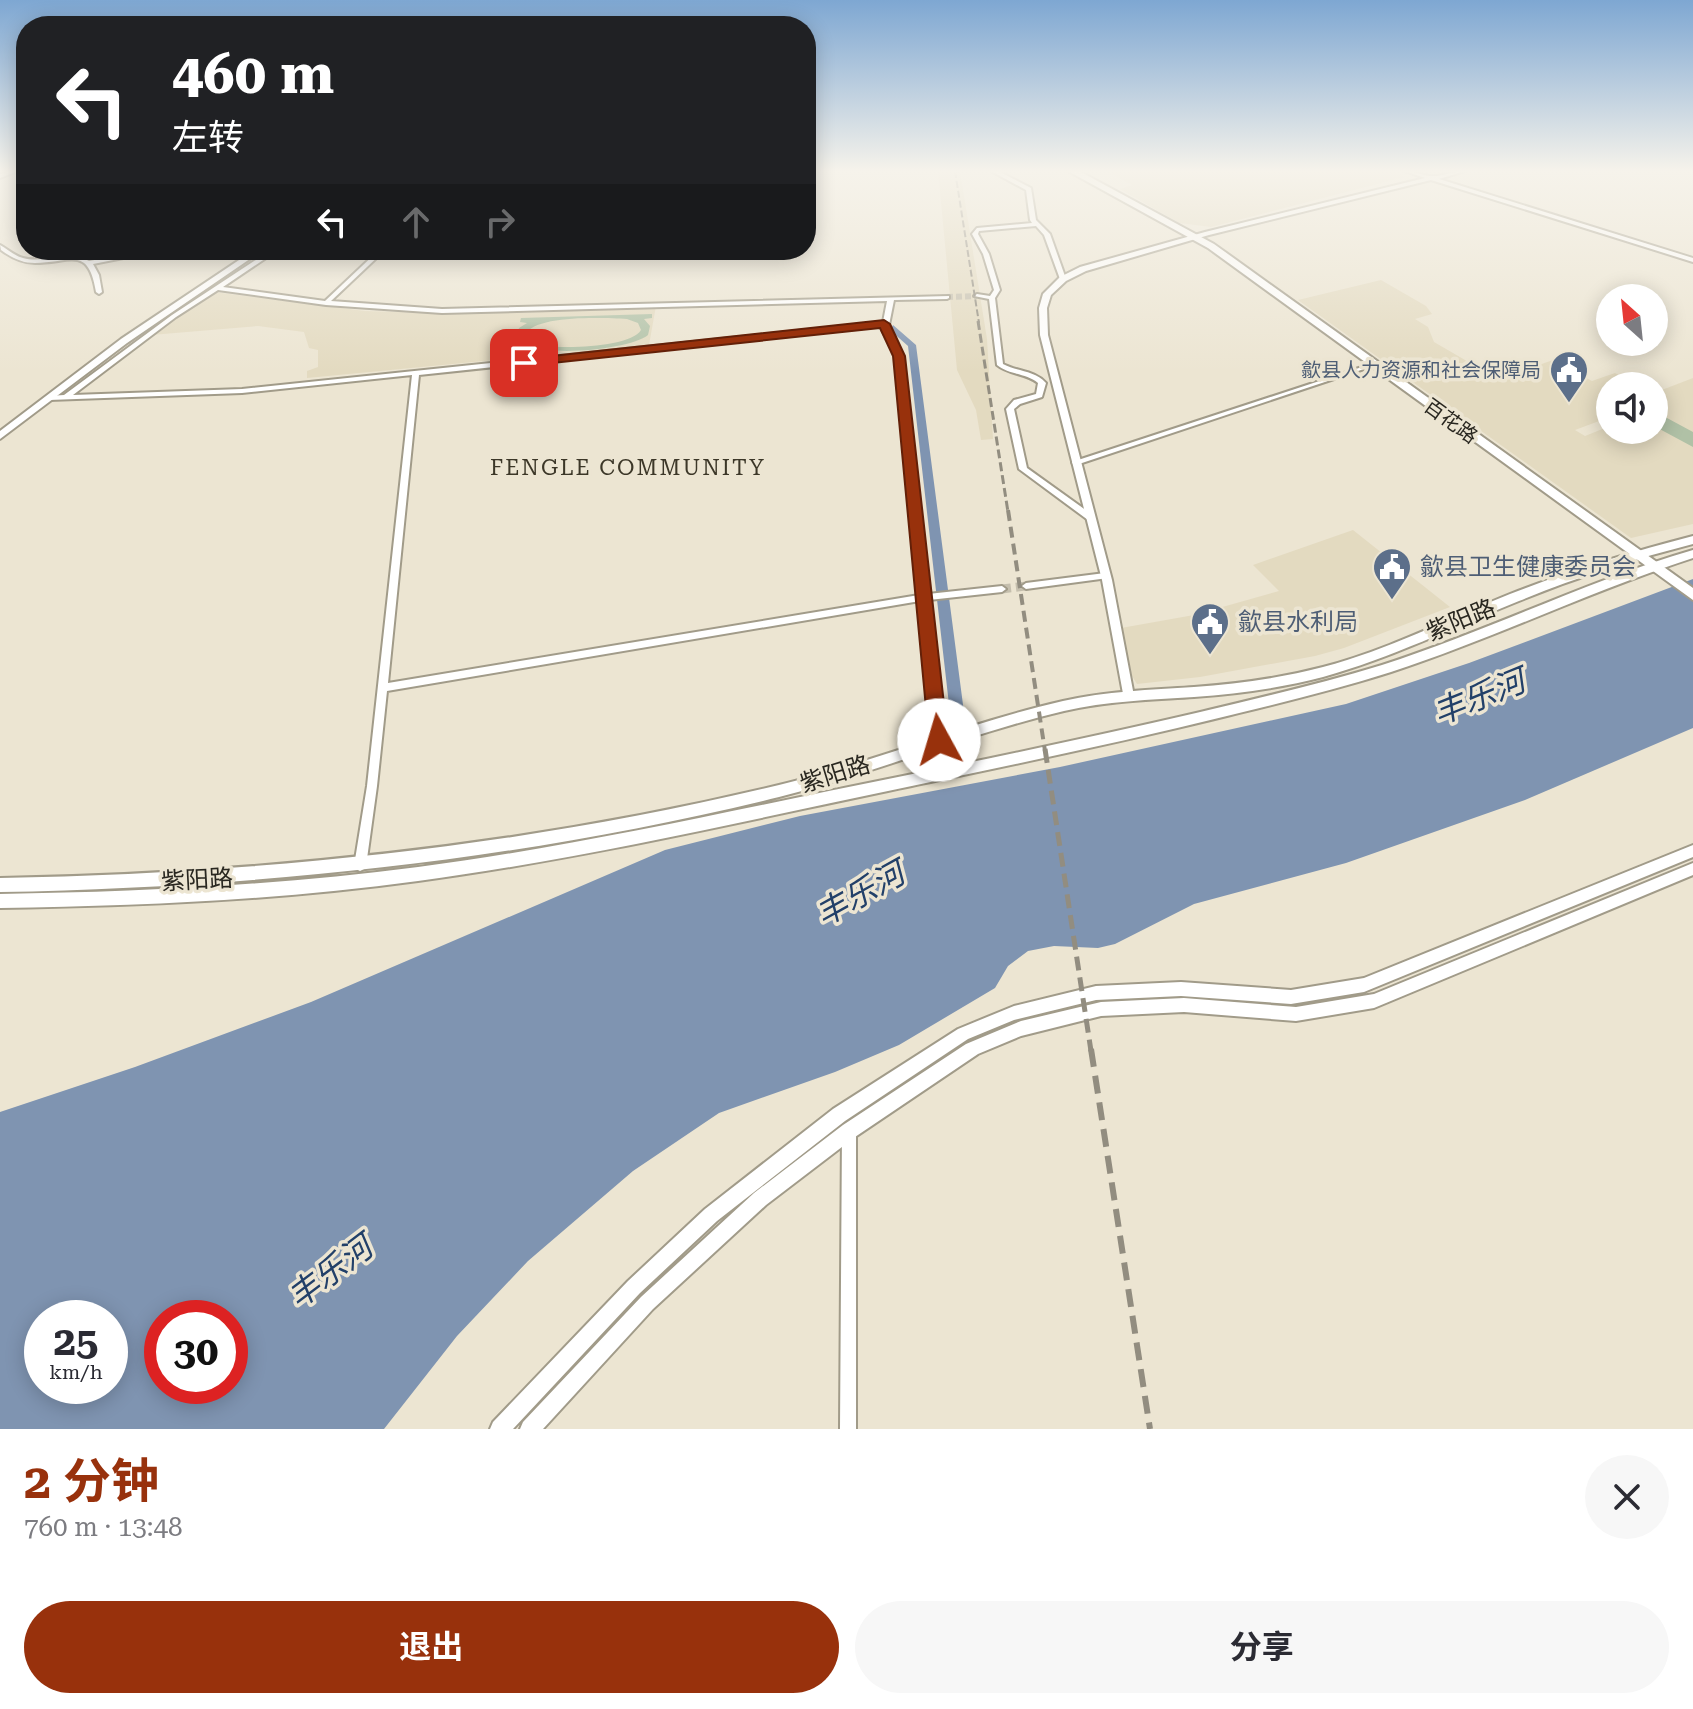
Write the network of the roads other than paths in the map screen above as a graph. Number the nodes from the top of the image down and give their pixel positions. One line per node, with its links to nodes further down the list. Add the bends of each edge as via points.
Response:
1 (978, 238): 19 (street, via 997,290)
2 (1048, 238): 13 (street)
3 (1195, 238): 13 (street); 22 (main road, 百花路); 32 (main road, 百花路)
4 (1620, 238): 11 (street)
5 (75, 260): 12 (street)
6 (104, 260): 12 (street)
7 (235, 260): 26 (main road, via 124,333)
8 (244, 260): 25 (main road)
9 (259, 260): 14 (street)
10 (371, 260): 20 (street)
11 (1693, 260)
12 (87, 263): 15 (street, via 97,274)
13 (1063, 279): 28 (street, via 1045,298 1044,335)
14 (216, 288): 20 (street); 24 (street)
15 (99, 292)
16 (977, 296): 19 (street)
17 (947, 297): 18 (street)
18 (891, 298): 20 (street, via 463,311); 21 (street)
19 (992, 298): 29 (street, via 1000,365 1030,373 1042,383 1039,395 1010,409 1021,466)
20 (326, 303)
21 (884, 324): 23 (street); 38 (street, via 899,356)
22 (1367, 367): 28 (street); 32 (main road, 百花路)
23 (416, 374): 24 (street, via 242,391); 40 (street)
24 (66, 397): 25 (street)
25 (49, 398): 27 (main road)
26 (0, 426)
27 (0, 436)
28 (1076, 462): 29 (street)
29 (1091, 518): 34 (street)
30 (1693, 540): 32 (main road, 紫阳路)
31 (1693, 554): 33 (main road, 紫阳路)
32 (1633, 557): 33 (main road, 百花路); 41 (main road, 紫阳路, via 1322,672 1223,690)
33 (1656, 574): 37 (main road); 39 (main road); 47 (main road, 紫阳路, via 1343,682 949,772 558,852 296,888 166,898)
34 (1105, 576): 35 (street); 41 (street)
35 (1026, 586)
36 (1002, 589): 38 (street)
37 (1693, 595)
38 (927, 596): 40 (street); 42 (street)
39 (1693, 605)
40 (382, 688): 44 (street)
41 (1128, 696): 42 (main road, 紫阳路, via 1068,705)
42 (939, 740): 44 (main road, 紫阳路, via 749,798 533,842)
43 (1693, 851): 49 (street, via 1364,985 1291,997 1181,989 1096,993 1014,1013 963,1034 839,1115 739,1191 634,1287)
44 (360, 866): 46 (main road, 紫阳路, via 174,881)
45 (1693, 869): 48 (street, via 1363,1003 1296,1014 1131,1006 1034,1025 972,1049)
46 (0, 885)
47 (0, 901)
48 (849, 1131): 50 (street, via 760,1199 685,1266); 51 (street)
49 (500, 1429)
50 (530, 1429)
51 (848, 1429)

